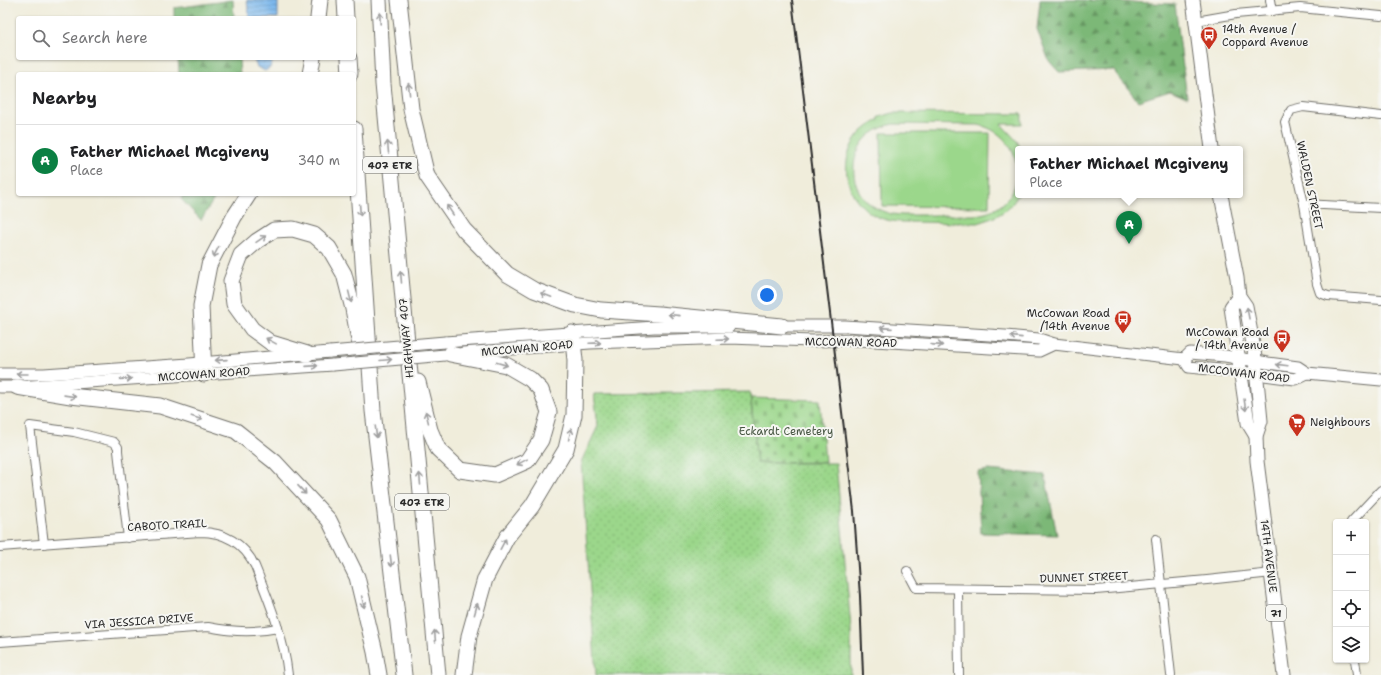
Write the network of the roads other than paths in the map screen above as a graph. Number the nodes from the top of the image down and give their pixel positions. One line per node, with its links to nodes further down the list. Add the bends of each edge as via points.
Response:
1 (320, 0): 8 (highway)
2 (345, 0): 9 (highway)
3 (379, 0): 26 (highway, HIGHWAY 407 / 407 ETR, one-way to 3, via 382,84)
4 (399, 0): 25 (highway, one-way to 4, via 600,310 575,305 534,290 507,274 464,230 427,176 411,109)
5 (1193, 0): 11 (main road)
6 (1270, 0): 7 (street)
7 (1272, 11): 10 (street, via 1300,8); 11 (street)
8 (318, 16)
9 (346, 16)
10 (1381, 16)
11 (1196, 21): 17 (main road)
12 (313, 60): 14 (highway)
13 (349, 60): 15 (highway)
14 (310, 72)
15 (350, 72)
16 (1381, 116): 21 (street, WALDEN STREET, via 1303,107 1291,110 1285,122)
17 (1212, 146)
18 (356, 158): 42 (highway, 407 ETR, one-way to 42)
19 (248, 196): 34 (highway, one-way to 34, via 209,265 201,306)
20 (1222, 198): 23 (main road, 14TH AVENUE / 71)
21 (1304, 204): 22 (street); 24 (street, WALDEN STREET, via 1320,293 1328,296)
22 (1381, 208)
23 (1239, 296): 31 (main road, 14TH AVENUE / 71, via 1231,307); 33 (main road, 14TH AVENUE / 71, one-way to 23, via 1246,306)
24 (1381, 300)
25 (782, 326): 27 (main road, MCCOWAN ROAD, via 654,327); 28 (main road, MCCOWAN ROAD, one-way to 25, via 1039,339 1005,336 845,326)
26 (406, 330): 29 (highway, one-way to 26, via 506,365 530,379 541,390 549,412 541,440 527,461 494,475 460,470 438,449 430,430); 60 (highway, HIGHWAY 407 / 407 ETR, one-way to 26)
27 (573, 338): 28 (main road, MCCOWAN ROAD, one-way to 28, via 858,340 1038,351); 29 (main road, MCCOWAN ROAD); 61 (highway, one-way to 27, via 469,636 485,578 507,537 532,506 566,449 574,416)
28 (1054, 344): 32 (main road, MCCOWAN ROAD)
29 (447, 350): 30 (main road, MCCOWAN ROAD, bridge); 34 (main road, MCCOWAN ROAD, one-way to 29, bridge, via 333,365)
30 (307, 354): 34 (main road, MCCOWAN ROAD, one-way to 34); 42 (highway, one-way to 42, via 272,343 258,334 234,304 231,281 241,256 274,230 293,230 314,235 329,248 344,274)
31 (1239, 358): 32 (main road, MCCOWAN ROAD, via 1190,353); 33 (main road, MCCOWAN ROAD); 35 (main road, 14TH AVENUE / 71)
32 (1184, 359): 35 (main road, MCCOWAN ROAD, via 1189,367)
33 (1255, 361): 36 (main road, MCCOWAN ROAD, one-way to 33, via 1298,367); 38 (main road, 14TH AVENUE / 71)
34 (204, 368): 37 (main road, MCCOWAN ROAD, one-way to 37); 41 (main road, MCCOWAN ROAD, one-way to 34)
35 (1241, 372): 38 (main road, MCCOWAN ROAD); 43 (main road, 14TH AVENUE / 71, one-way to 43, via 1248,423)
36 (1307, 373): 38 (main road, MCCOWAN ROAD, via 1295,379); 39 (main road, MCCOWAN ROAD)
37 (0, 374)
38 (1257, 374): 43 (main road, 14TH AVENUE / 71, via 1261,421)
39 (1381, 380)
40 (0, 387): 41 (main road, MCCOWAN ROAD)
41 (17, 387): 58 (highway, one-way to 58, via 160,406 236,431 275,462 329,520 357,577)
42 (372, 393): 59 (highway, 407 ETR, one-way to 59)
43 (1256, 436): 51 (main road, 14TH AVENUE / 71)
44 (1381, 490): 45 (street)
45 (1354, 519)
46 (128, 538): 48 (street, CABOTO TRAIL); 48 (street, via 118,447 114,442 74,432 30,426); 54 (street, CABOTO TRAIL, via 207,532 230,539 242,546 251,558 261,580)
47 (1156, 539): 52 (street)
48 (44, 544): 49 (street, CABOTO TRAIL)
49 (0, 547)
50 (907, 571): 53 (street, DUNNET STREET, via 916,588)
51 (1272, 573): 52 (street, DUNNET STREET); 64 (main road, 14TH AVENUE / 71)
52 (1161, 584): 53 (street, DUNNET STREET, via 1086,590); 63 (street)
53 (958, 590): 62 (street)
54 (278, 628): 55 (street, VIA JESSICA DRIVE, via 246,632 208,628); 57 (street, CABOTO TRAIL)
55 (0, 642)
56 (1355, 663): 65 (street)
57 (288, 675)
58 (379, 675)
59 (404, 675)
60 (438, 675)
61 (464, 675)
62 (959, 675)
63 (1171, 675)
64 (1284, 675)
65 (1356, 675)

